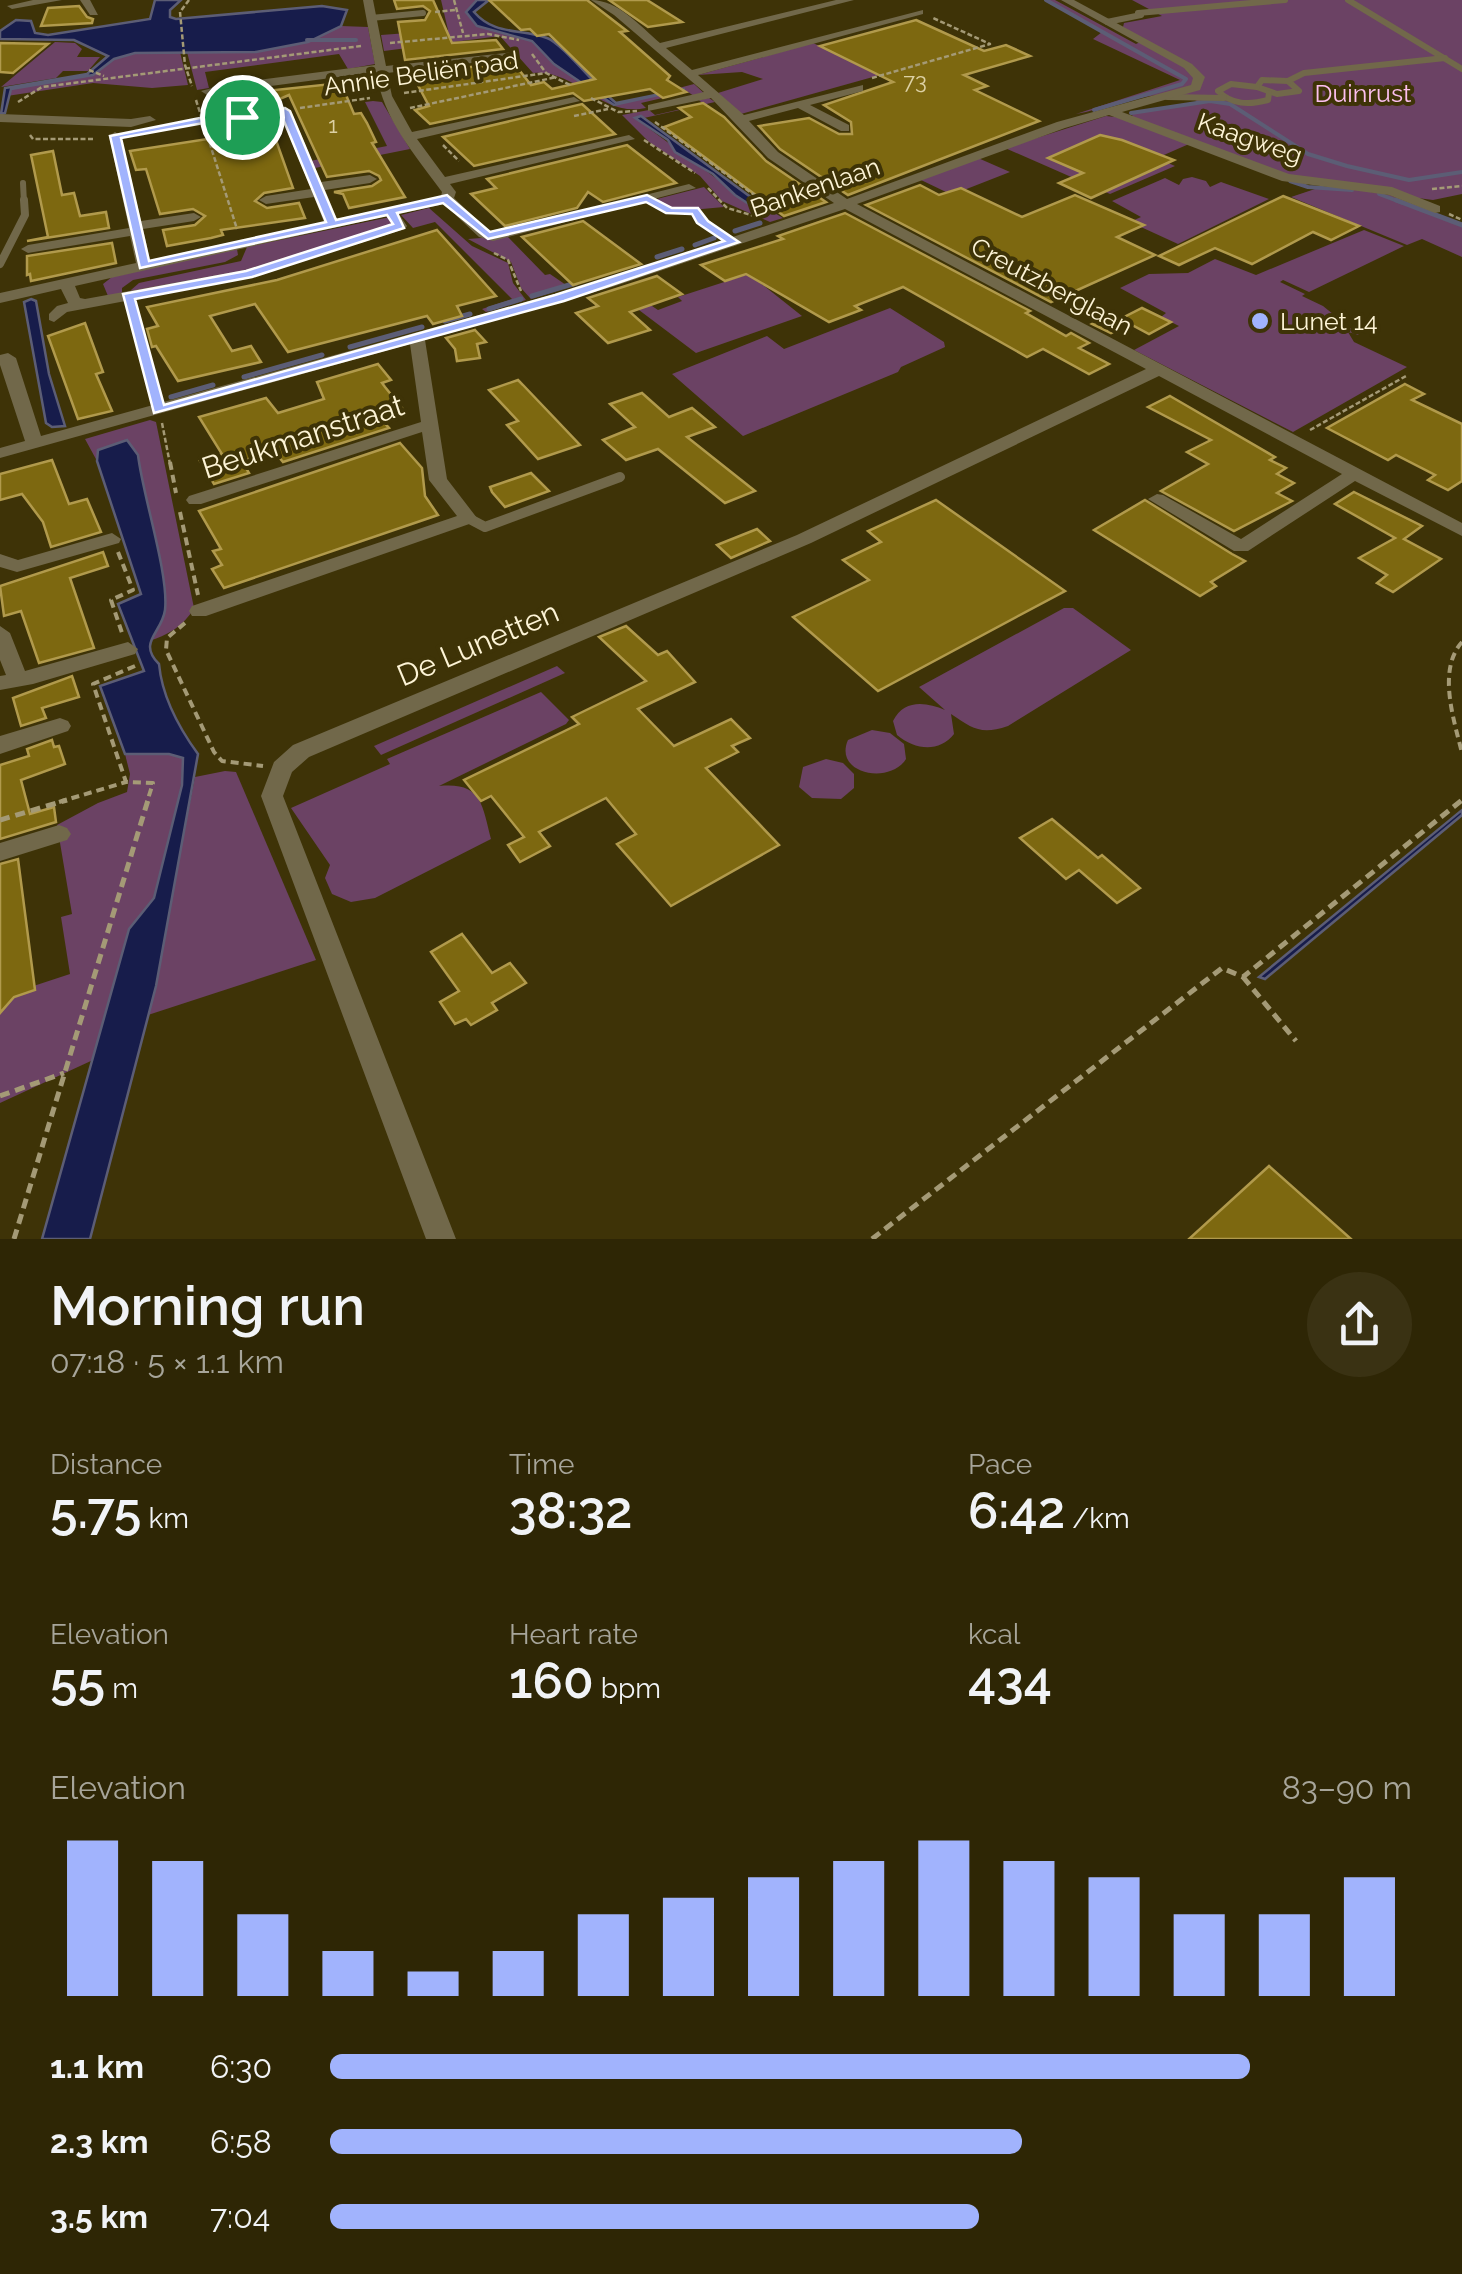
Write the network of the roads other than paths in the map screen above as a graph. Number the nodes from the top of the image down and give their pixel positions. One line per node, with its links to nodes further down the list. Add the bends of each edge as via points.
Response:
1 (57, 0): 9 (street)
2 (85, 0): 10 (street)
3 (368, 0): 14 (street)
4 (596, 0): 16 (street, Creutzberglaan)
5 (849, 0): 16 (street)
6 (1066, 0): 15 (street, Bankenlaan)
7 (1286, 0): 15 (lane)
8 (1348, 0): 18 (lane)
9 (12, 3): 13 (street)
10 (94, 12)
11 (919, 12): 21 (street)
12 (423, 13): 14 (lane)
13 (1, 15)
14 (371, 18): 20 (street)
15 (1107, 22): 30 (street, Bankenlaan, via 1196,72 1196,87)
16 (656, 47): 21 (street, Creutzberglaan)
17 (514, 55): 20 (street)
18 (1444, 58): 19 (lane); 22 (lane, via 1304,73)
19 (1462, 68)
20 (381, 69): 25 (street); 42 (street, via 392,112)
21 (688, 74): 28 (street, Creutzberglaan)
22 (1288, 81): 24 (lane, via 1268,79); 27 (lane, via 1298,91)
23 (863, 84): 32 (street)
24 (1257, 86): 27 (lane); 31 (lane, via 1224,86 1218,91)
25 (227, 88): 26 (street); 36 (street)
26 (207, 91)
27 (1269, 93): 31 (lane, via 1256,104)
28 (713, 94): 33 (street); 39 (street, Creutzberglaan)
29 (579, 95): 42 (street)
30 (1166, 97): 31 (lane); 35 (street, Bankenlaan)
31 (1224, 98)
32 (799, 104): 39 (street); 40 (street)
33 (644, 109)
34 (285, 111): 48 (street)
35 (1110, 111): 51 (street, Bankenlaan); 52 (street, Kaagweg, via 1287,178 1392,191)
36 (236, 115)
37 (8, 118): 38 (street)
38 (150, 120)
39 (740, 120): 51 (street, Creutzberglaan, via 774,155)
40 (846, 128)
41 (115, 136): 57 (street)
42 (408, 137): 45 (street)
43 (629, 139): 45 (street)
44 (370, 179): 48 (street)
45 (443, 182): 49 (street)
46 (22, 183): 60 (lane, via 25,215)
47 (688, 188): 49 (street, via 492,236)
48 (318, 190): 50 (street); 56 (street)
49 (447, 198): 53 (street)
50 (266, 200)
51 (845, 204): 58 (street, Bankenlaan); 68 (street, Creutzberglaan)
52 (1435, 209)
53 (390, 211): 56 (street); 64 (street, via 400,226 248,274)
54 (194, 217): 57 (street)
55 (701, 221): 58 (lane)
56 (332, 224): 61 (street)
57 (136, 229): 59 (street); 61 (street)
58 (734, 242): 66 (street, Bankenlaan)
59 (28, 249)
60 (0, 264)
61 (144, 266): 62 (street)
62 (66, 283): 63 (street); 64 (street, via 74,302)
63 (0, 298)
64 (85, 304): 65 (street)
65 (54, 317)
66 (417, 339): 69 (street); 70 (street, Bankenlaan)
67 (0, 360): 70 (street, via 8,358)
68 (1158, 370): 72 (street, Creutzberglaan); 88 (street, De Lunetten, via 804,540 301,751 282,768 272,796)
69 (428, 426): 75 (street, Beukmanstraat); 76 (street, via 438,480)
70 (34, 444): 71 (street, Bankenlaan)
71 (0, 453)
72 (1355, 473): 74 (street, via 1241,547); 77 (street, Creutzberglaan)
73 (620, 477): 76 (lane, via 485,527)
74 (1158, 499)
75 (195, 500)
76 (468, 518): 80 (street)
77 (1462, 530)
78 (112, 539): 79 (street, via 16,566)
79 (0, 560)
80 (199, 611)
81 (0, 633): 83 (street)
82 (128, 649): 83 (street)
83 (9, 680)
84 (60, 726): 85 (street)
85 (0, 744)
86 (59, 834): 87 (street)
87 (0, 852)
88 (440, 1239)

